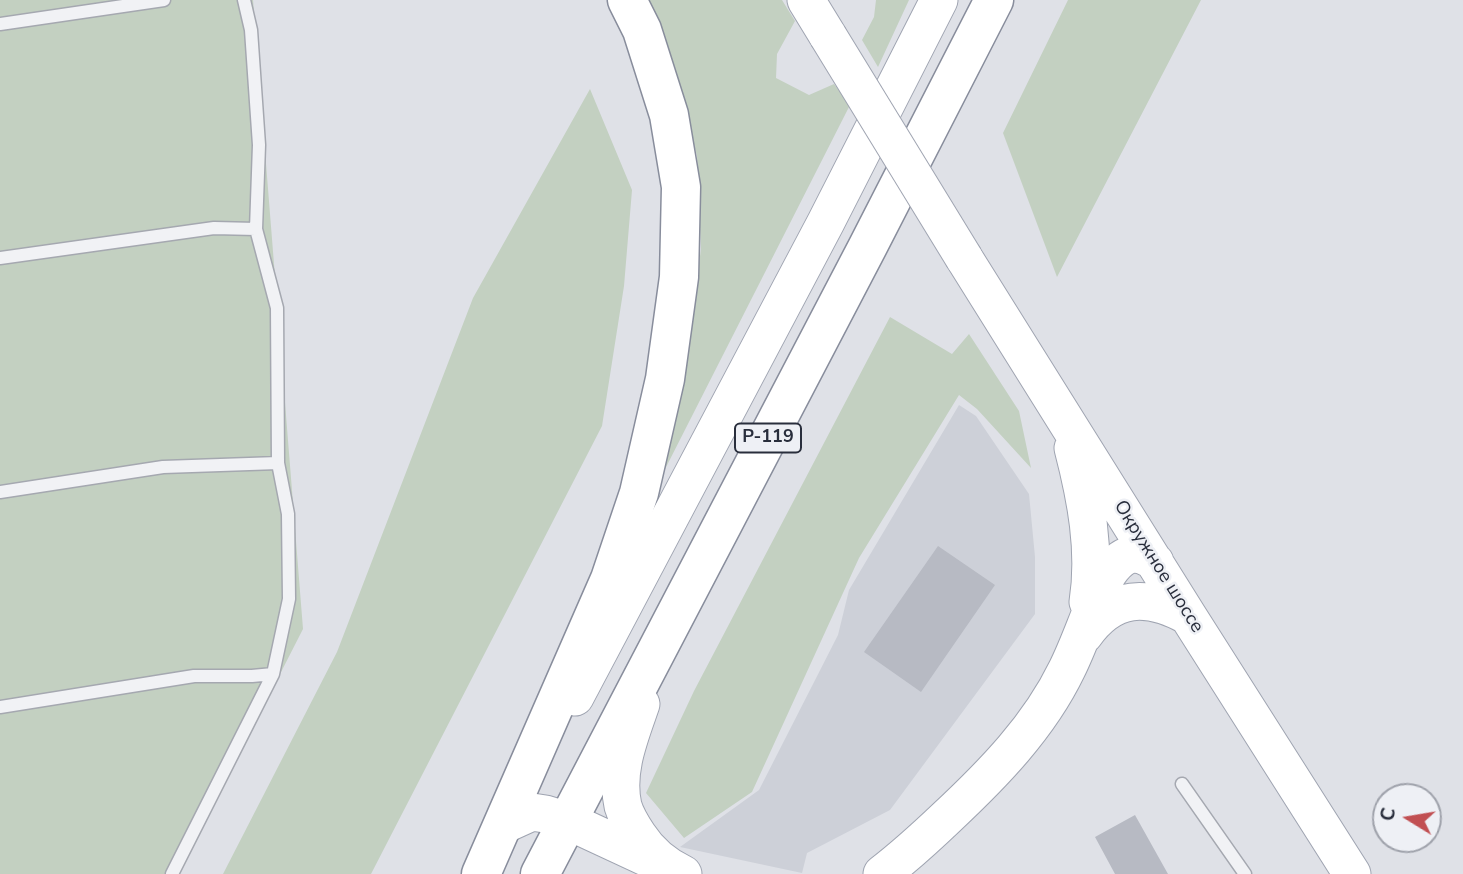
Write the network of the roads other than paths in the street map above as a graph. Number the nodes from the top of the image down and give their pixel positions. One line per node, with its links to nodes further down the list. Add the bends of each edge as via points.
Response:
1 (164, 0): 7 (lane)
2 (244, 0): 8 (lane, via 251,30 259,145)
3 (628, 0): 25 (highway, via 669,115 681,187 679,277 665,379 639,493 610,579)
4 (806, 0): 10 (main road, Окружное шоссе, bridge)
5 (939, 0): 21 (main road)
6 (994, 0): 15 (highway, Р-119)
7 (0, 24)
8 (256, 229): 9 (lane, via 215,228); 11 (lane, via 277,307)
9 (0, 258)
10 (1063, 414): 13 (main road, Окружное шоссе); 16 (main road, via 1081,478 1090,543 1088,599)
11 (278, 463): 12 (lane, via 163,467); 17 (lane, via 288,514 289,599)
12 (0, 492)
13 (1155, 562): 14 (main road, Окружное шоссе); 16 (main road, via 1133,554 1111,569)
14 (1188, 616): 16 (main road, via 1152,601 1122,605 1101,616); 28 (main road, Окружное шоссе)
15 (667, 631): 20 (highway, Р-119); 22 (main road, via 628,743 621,779 629,821 644,845)
16 (1076, 648): 23 (main road, via 1039,717 1013,751 976,790)
17 (272, 674): 18 (lane, via 194,676); 24 (lane)
18 (0, 707)
19 (1182, 784): 27 (lane)
20 (568, 821): 21 (main road, via 532,813); 22 (main road); 26 (highway, Р-119)
21 (509, 822): 25 (main road)
22 (675, 871)
23 (881, 871)
24 (172, 874)
25 (482, 874)
26 (540, 874)
27 (1245, 874)
28 (1352, 874)

